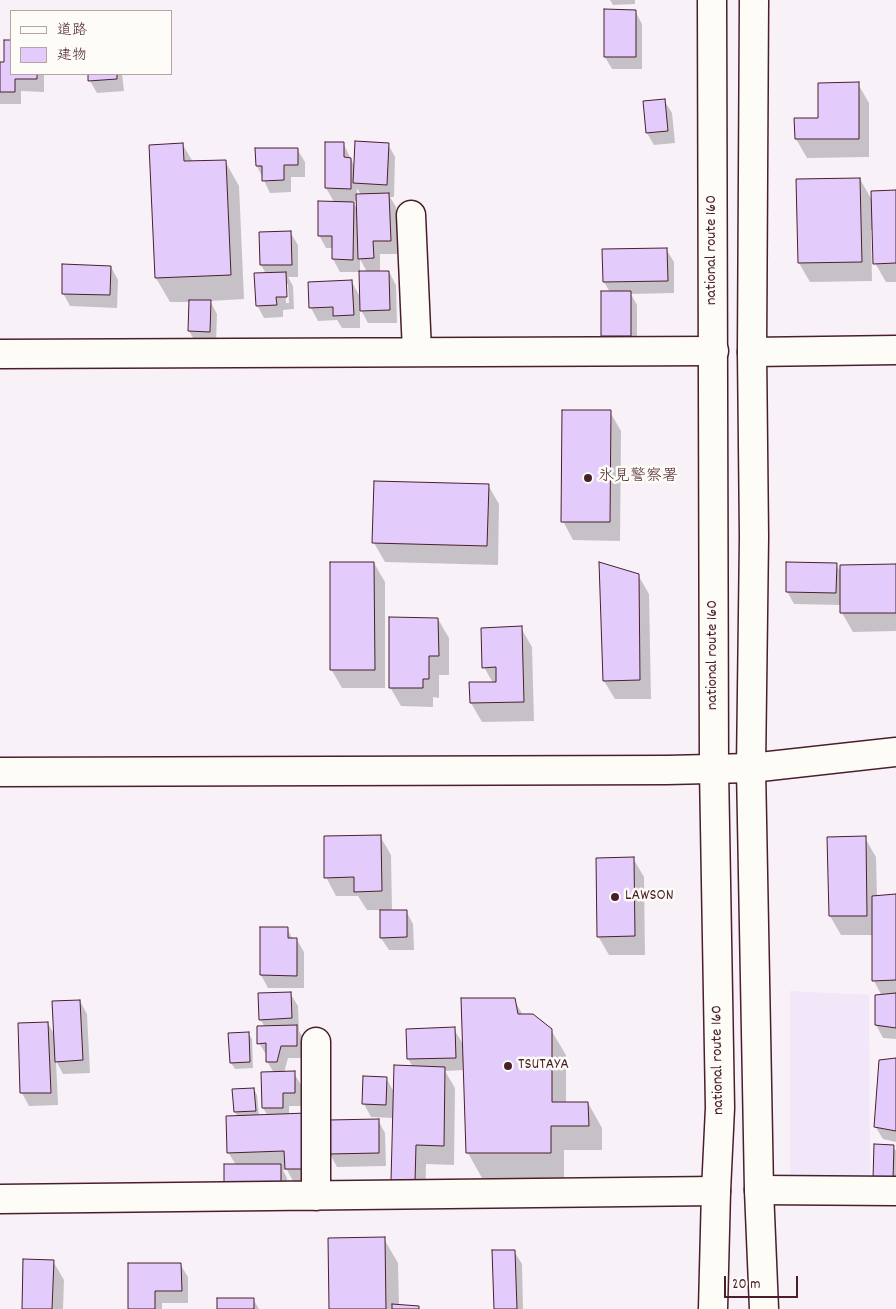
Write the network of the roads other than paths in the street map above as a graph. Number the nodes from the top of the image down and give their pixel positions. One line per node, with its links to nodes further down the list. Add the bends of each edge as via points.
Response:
1 (712, 0): 5 (main road, national route 160)
2 (754, 0): 7 (main road)
3 (411, 214): 6 (main road)
4 (896, 350): 7 (main road)
5 (714, 351): 6 (main road); 11 (main road, national route 160)
6 (417, 352): 8 (main road)
7 (752, 352): 10 (main road)
8 (0, 354)
9 (896, 752): 10 (main road)
10 (751, 768): 11 (main road); 14 (main road)
11 (714, 769): 12 (main road); 15 (main road, national route 160, via 720,1108)
12 (0, 772)
13 (316, 1042): 17 (main road)
14 (759, 1190): 16 (main road); 20 (main road)
15 (716, 1191): 17 (main road); 19 (main road, national route 160)
16 (896, 1191)
17 (316, 1196): 18 (main road)
18 (0, 1199)
19 (713, 1309)
20 (764, 1309)

